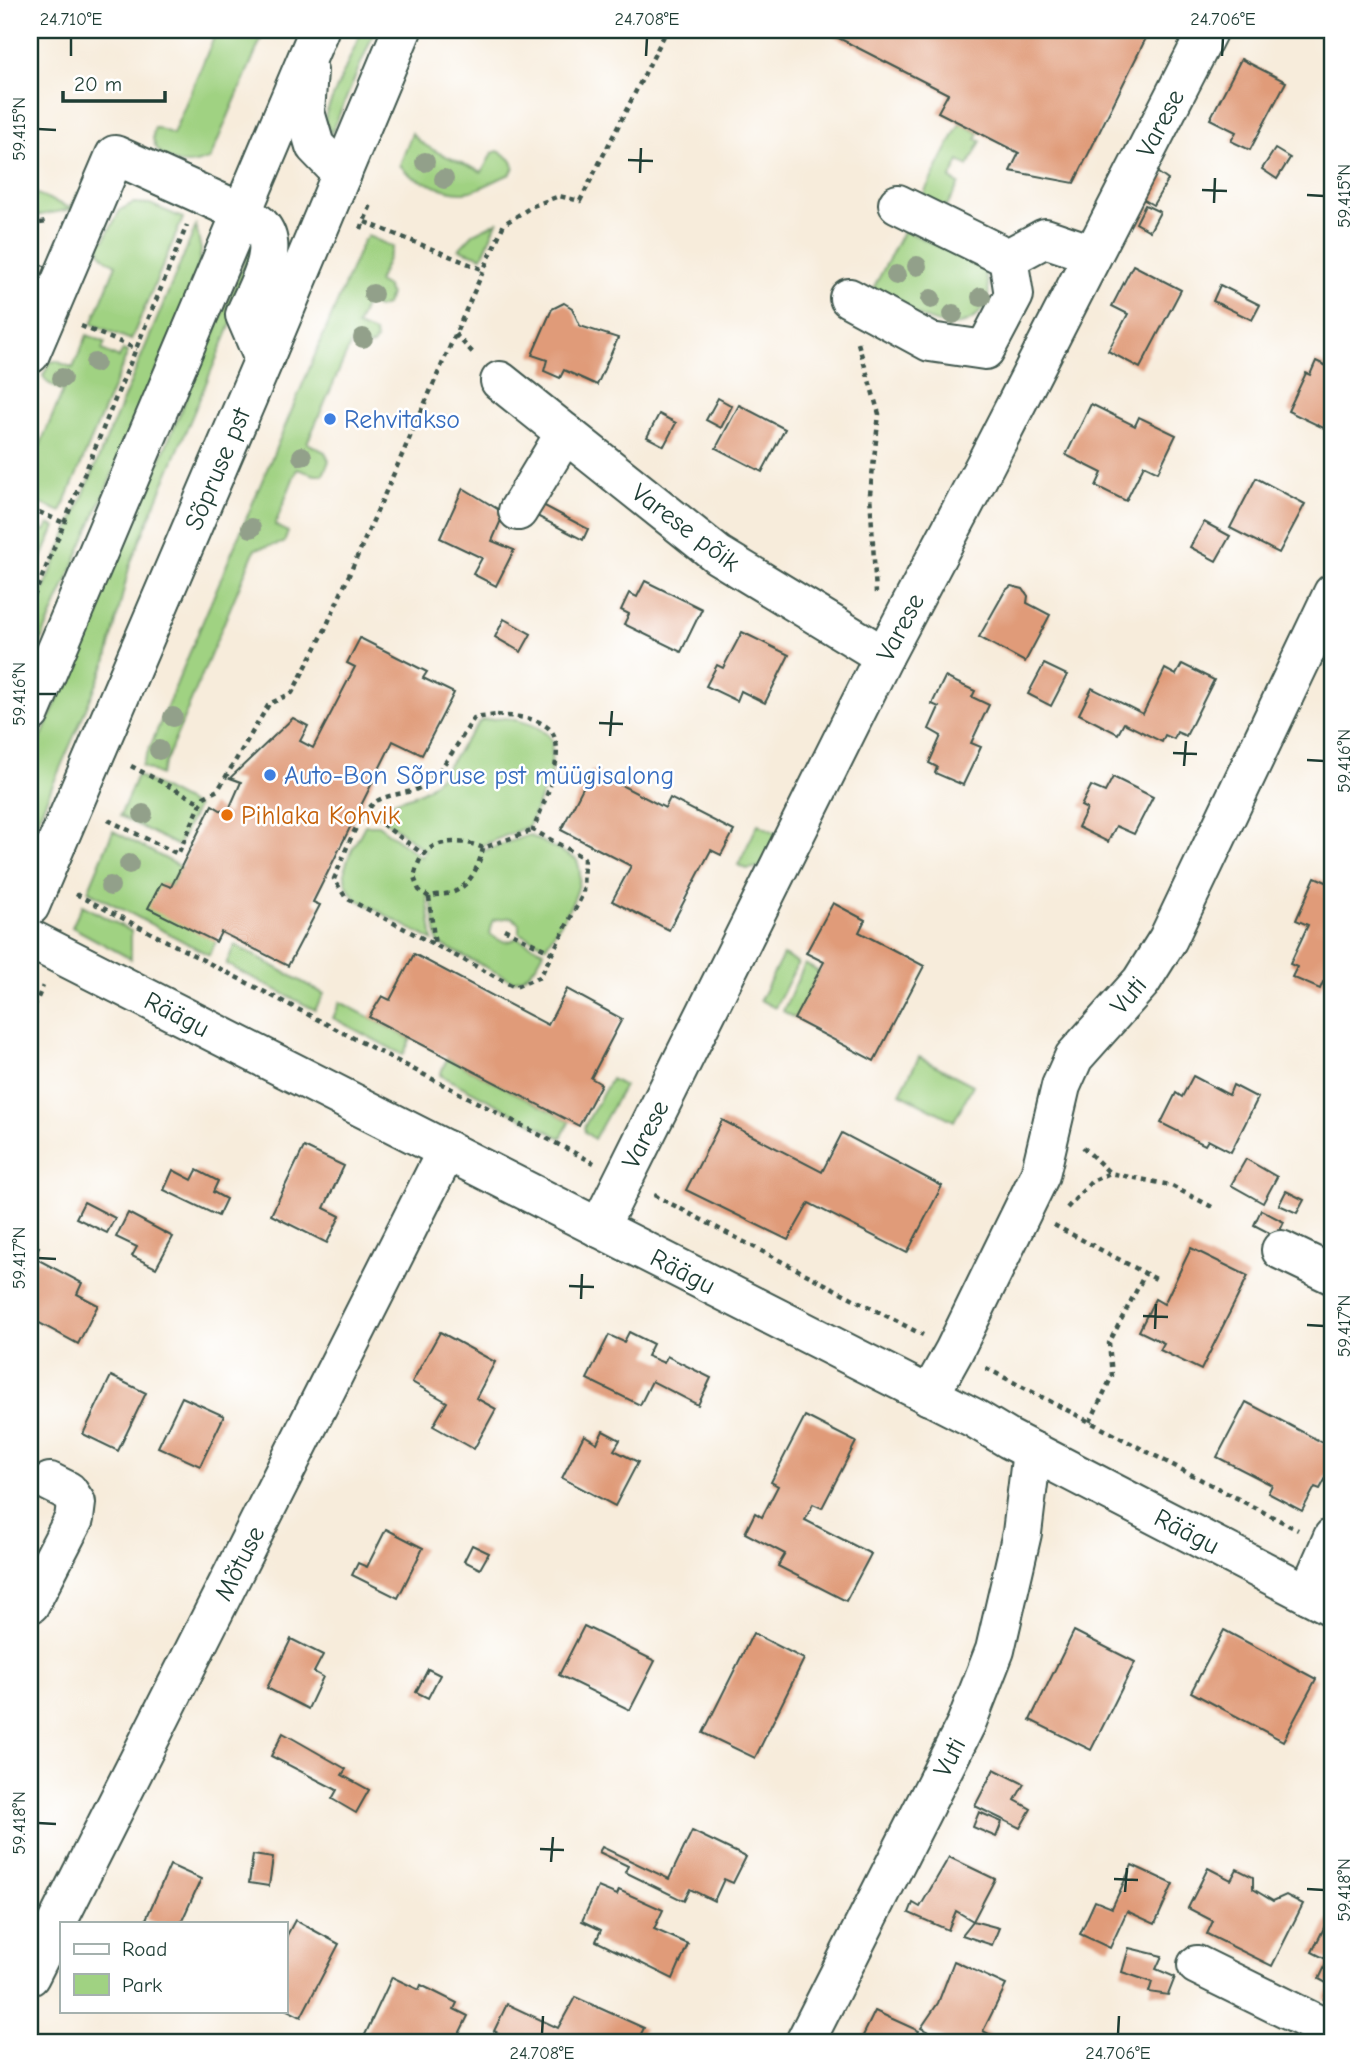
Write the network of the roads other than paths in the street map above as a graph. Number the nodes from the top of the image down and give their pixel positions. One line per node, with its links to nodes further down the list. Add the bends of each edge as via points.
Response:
1 (402, 30): 4 (street, Sõpruse pst)
2 (1208, 30): 7 (street, Varese)
3 (314, 42): 4 (street, via 305,112 315,146); 6 (street)
4 (342, 174): 11 (street, Sõpruse pst)
5 (898, 204): 8 (street)
6 (241, 212): 10 (street, via 115,155); 11 (street, via 260,224 268,237 268,260 245,315); 17 (street)
7 (1092, 254): 8 (street, via 1045,237); 16 (street, Varese)
8 (1008, 258): 9 (street, via 1014,295 985,349 930,342)
9 (851, 315)
10 (30, 354)
11 (264, 359): 18 (street, Sõpruse pst)
12 (500, 381): 13 (street, Varese põik)
13 (565, 433): 14 (street); 16 (street, Varese põik, via 718,555)
14 (518, 511)
15 (1333, 593): 24 (street, Vuti, via 1168,939 1141,982 1074,1057 1061,1086 1040,1175)
16 (884, 656): 21 (street, Varese)
17 (30, 713)
18 (30, 906)
19 (30, 939): 20 (street, Räägu)
20 (447, 1150): 21 (street, Räägu); 31 (street, Mõtuse)
21 (598, 1228): 24 (street, Räägu)
22 (1281, 1250): 23 (street)
23 (1333, 1275)
24 (929, 1396): 25 (street, Räägu)
25 (1032, 1451): 28 (street, Räägu); 33 (street, Vuti, via 1022,1533 995,1650 966,1724)
26 (50, 1482): 29 (street, via 68,1491 76,1503 74,1519)
27 (1331, 1541): 28 (street)
28 (1321, 1601)
29 (30, 1604)
30 (1197, 1965): 32 (street)
31 (30, 1976)
32 (1333, 2032)
33 (805, 2042)

